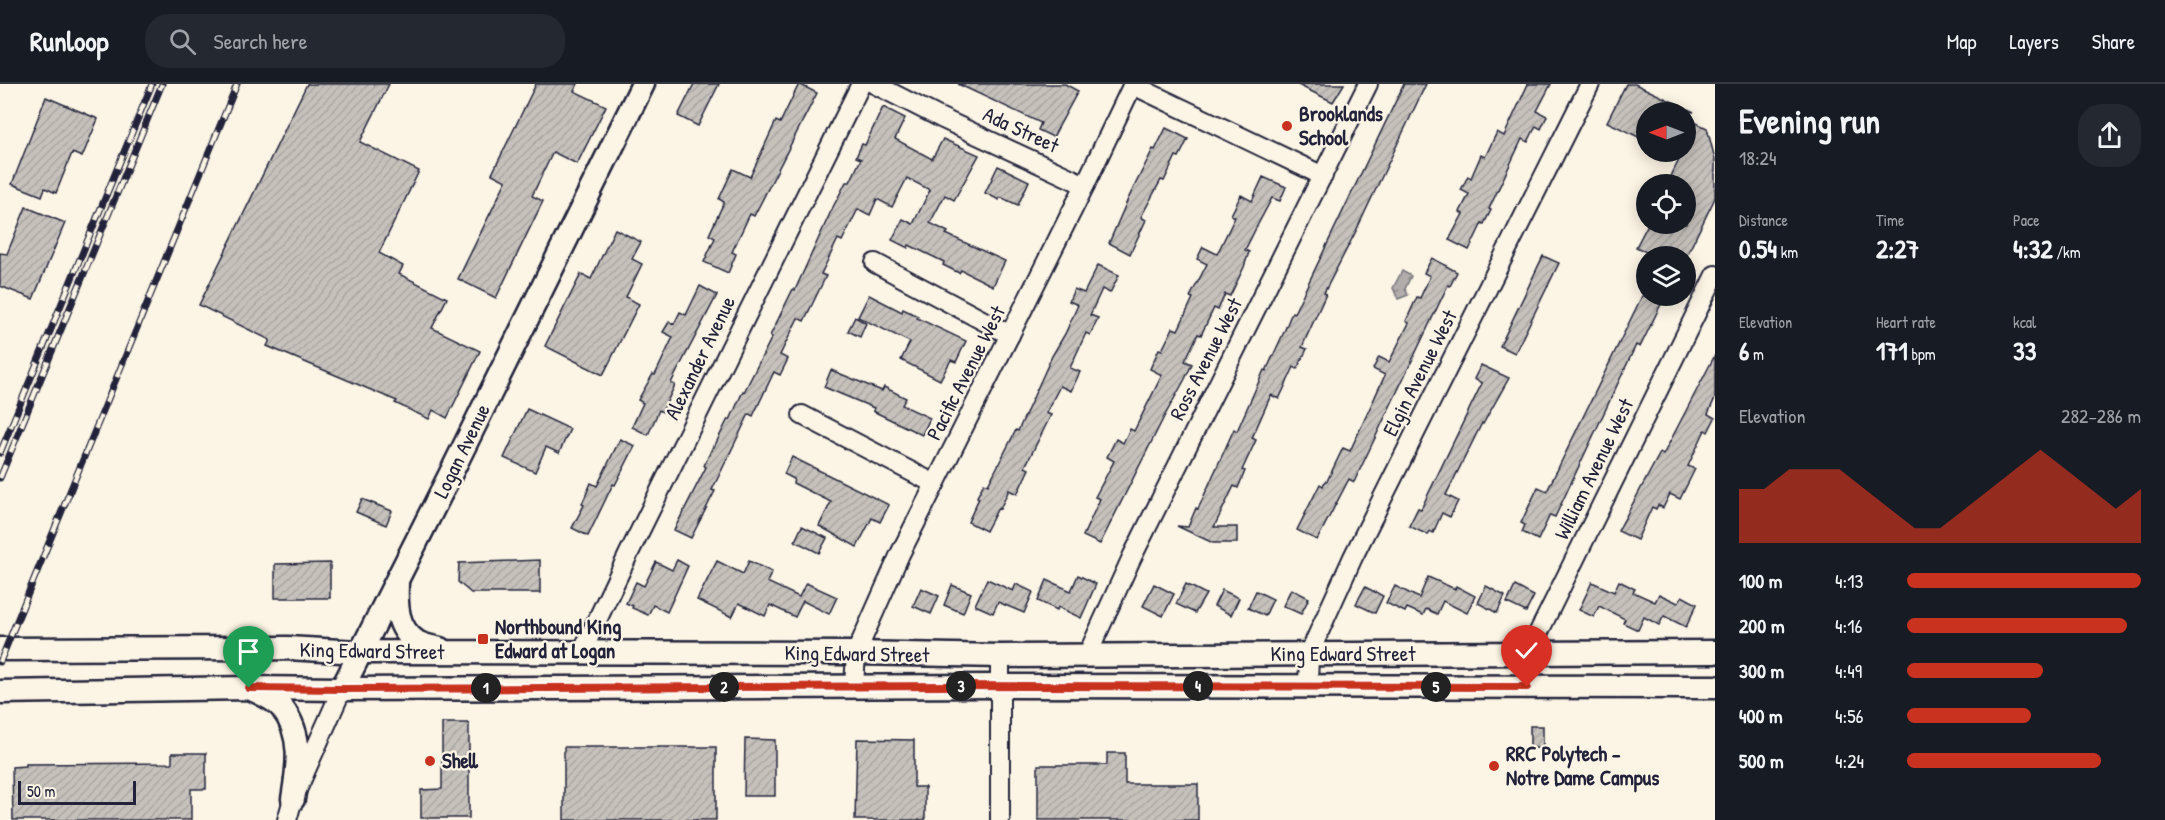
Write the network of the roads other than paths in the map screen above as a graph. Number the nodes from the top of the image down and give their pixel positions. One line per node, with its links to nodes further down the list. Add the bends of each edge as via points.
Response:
1 (643, 84): 14 (main road, Logan Avenue)
2 (861, 84): 20 (street, Alexander Avenue)
3 (874, 84): 8 (street, Ada Street)
4 (1133, 84): 7 (street); 8 (street, Pacific Avenue West)
5 (1368, 84): 7 (street, Ross Avenue West)
6 (1590, 84): 21 (street, Elgin Avenue West, via 1353,556)
7 (1323, 176): 24 (street, Ross Avenue West, via 1132,556)
8 (1085, 185): 11 (street, Pacific Avenue West)
9 (875, 263): 11 (street)
10 (1715, 275): 22 (street, William Avenue West)
11 (1010, 335): 13 (street, Pacific Avenue West)
12 (802, 415): 13 (street)
13 (935, 484): 19 (street, Pacific Avenue West)
14 (398, 581): 16 (main road, Logan Avenue); 18 (main road, via 396,603 405,630 418,642)
15 (0, 649): 16 (main road, King Edward Street, via 287,648)
16 (359, 652): 18 (main road, King Edward Street); 31 (main road, Logan Avenue)
17 (1715, 652): 22 (main road, King Edward Street)
18 (453, 653): 20 (main road, King Edward Street)
19 (856, 653): 20 (main road, King Edward Street); 23 (main road, King Edward Street); 25 (street, Pacific Avenue West)
20 (581, 654)
21 (1309, 654): 22 (main road, King Edward Street); 24 (main road, King Edward Street); 27 (street, Elgin Avenue West)
22 (1528, 654): 28 (street, William Avenue West)
23 (1000, 656): 24 (main road, King Edward Street); 26 (street)
24 (1087, 656)
25 (854, 686): 26 (main road, King Edward Street); 31 (main road, King Edward Street)
26 (1000, 686): 27 (main road, King Edward Street); 34 (street)
27 (1308, 687): 28 (main road, King Edward Street)
28 (1527, 687): 29 (main road, King Edward Street)
29 (1715, 687)
30 (249, 688): 31 (main road, King Edward Street); 32 (main road, King Edward Street); 33 (main road, via 282,708 299,746)
31 (342, 689): 33 (street, Logan Avenue)
32 (0, 692)
33 (290, 810)
34 (1000, 820)

